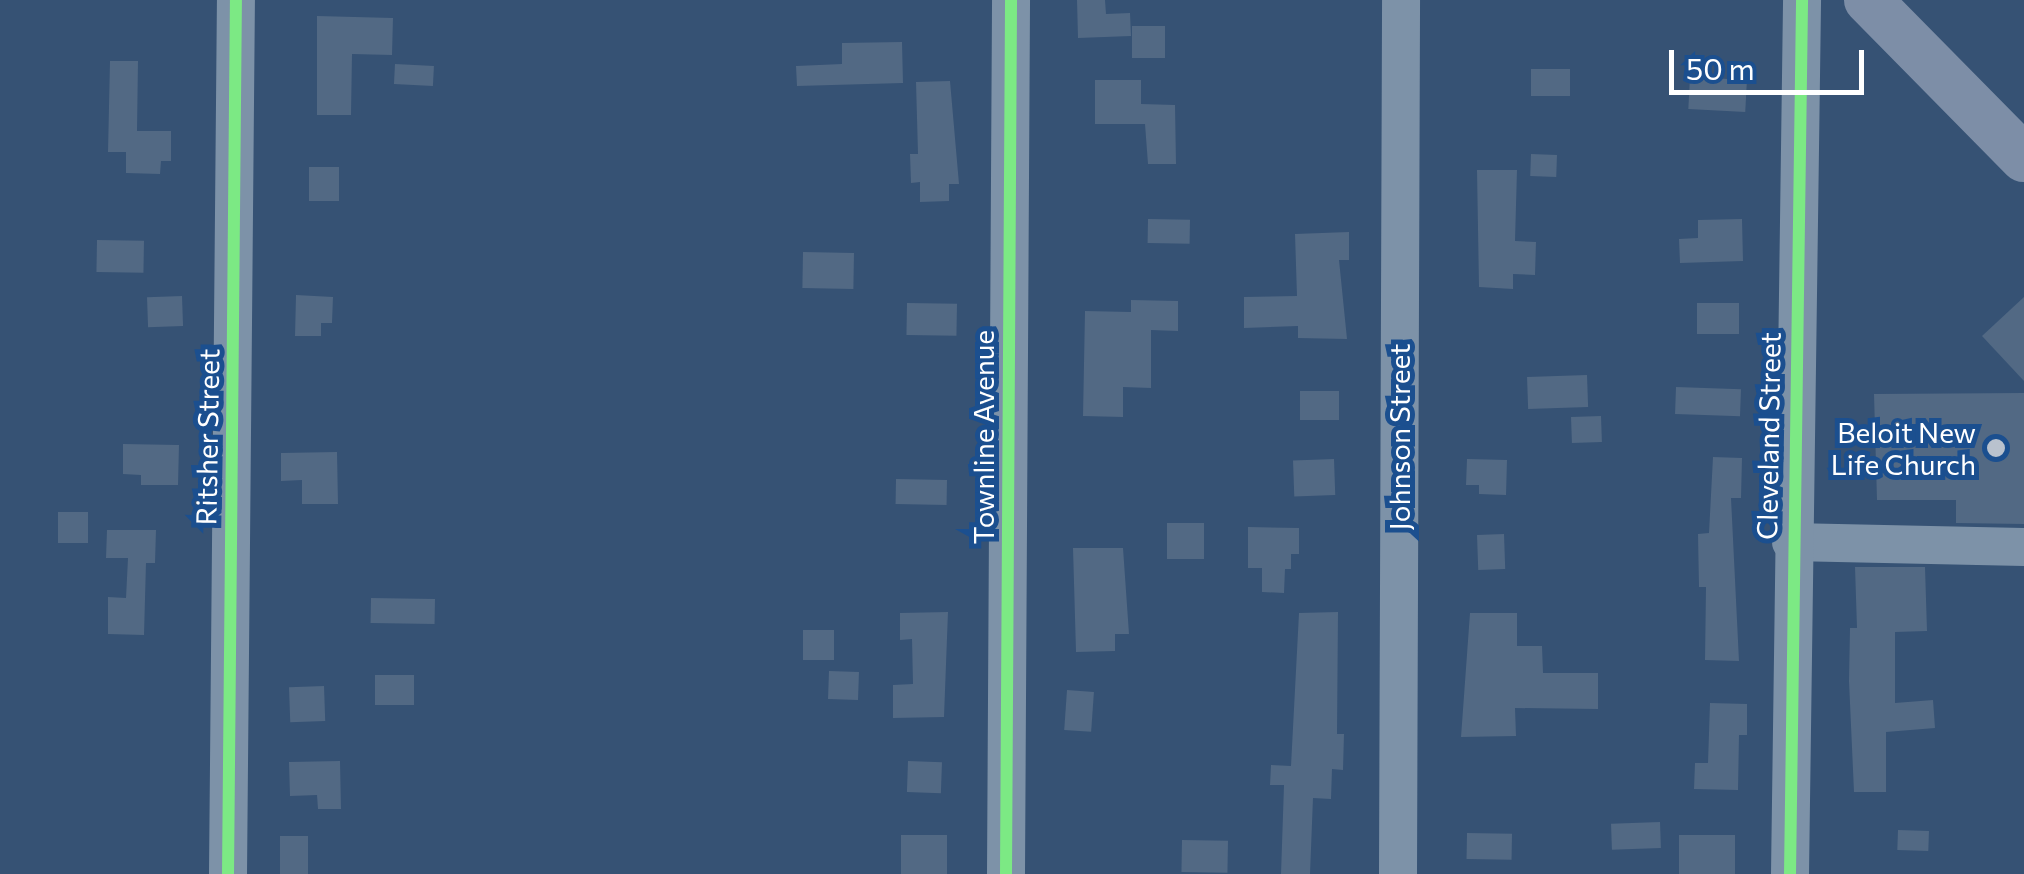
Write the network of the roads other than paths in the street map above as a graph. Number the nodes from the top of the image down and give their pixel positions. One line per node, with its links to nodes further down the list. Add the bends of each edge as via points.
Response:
1 (236, 0): 9 (street, Ritsher Street)
2 (1011, 0): 10 (street, Townline Avenue)
3 (1401, 0): 11 (street, Johnson Street)
4 (1802, 0): 7 (street, Cleveland Street)
5 (1868, 0): 6 (main road)
6 (2024, 158)
7 (1791, 542): 8 (street); 12 (street, Cleveland Street)
8 (2024, 547)
9 (228, 874)
10 (1006, 874)
11 (1398, 874)
12 (1790, 874)

